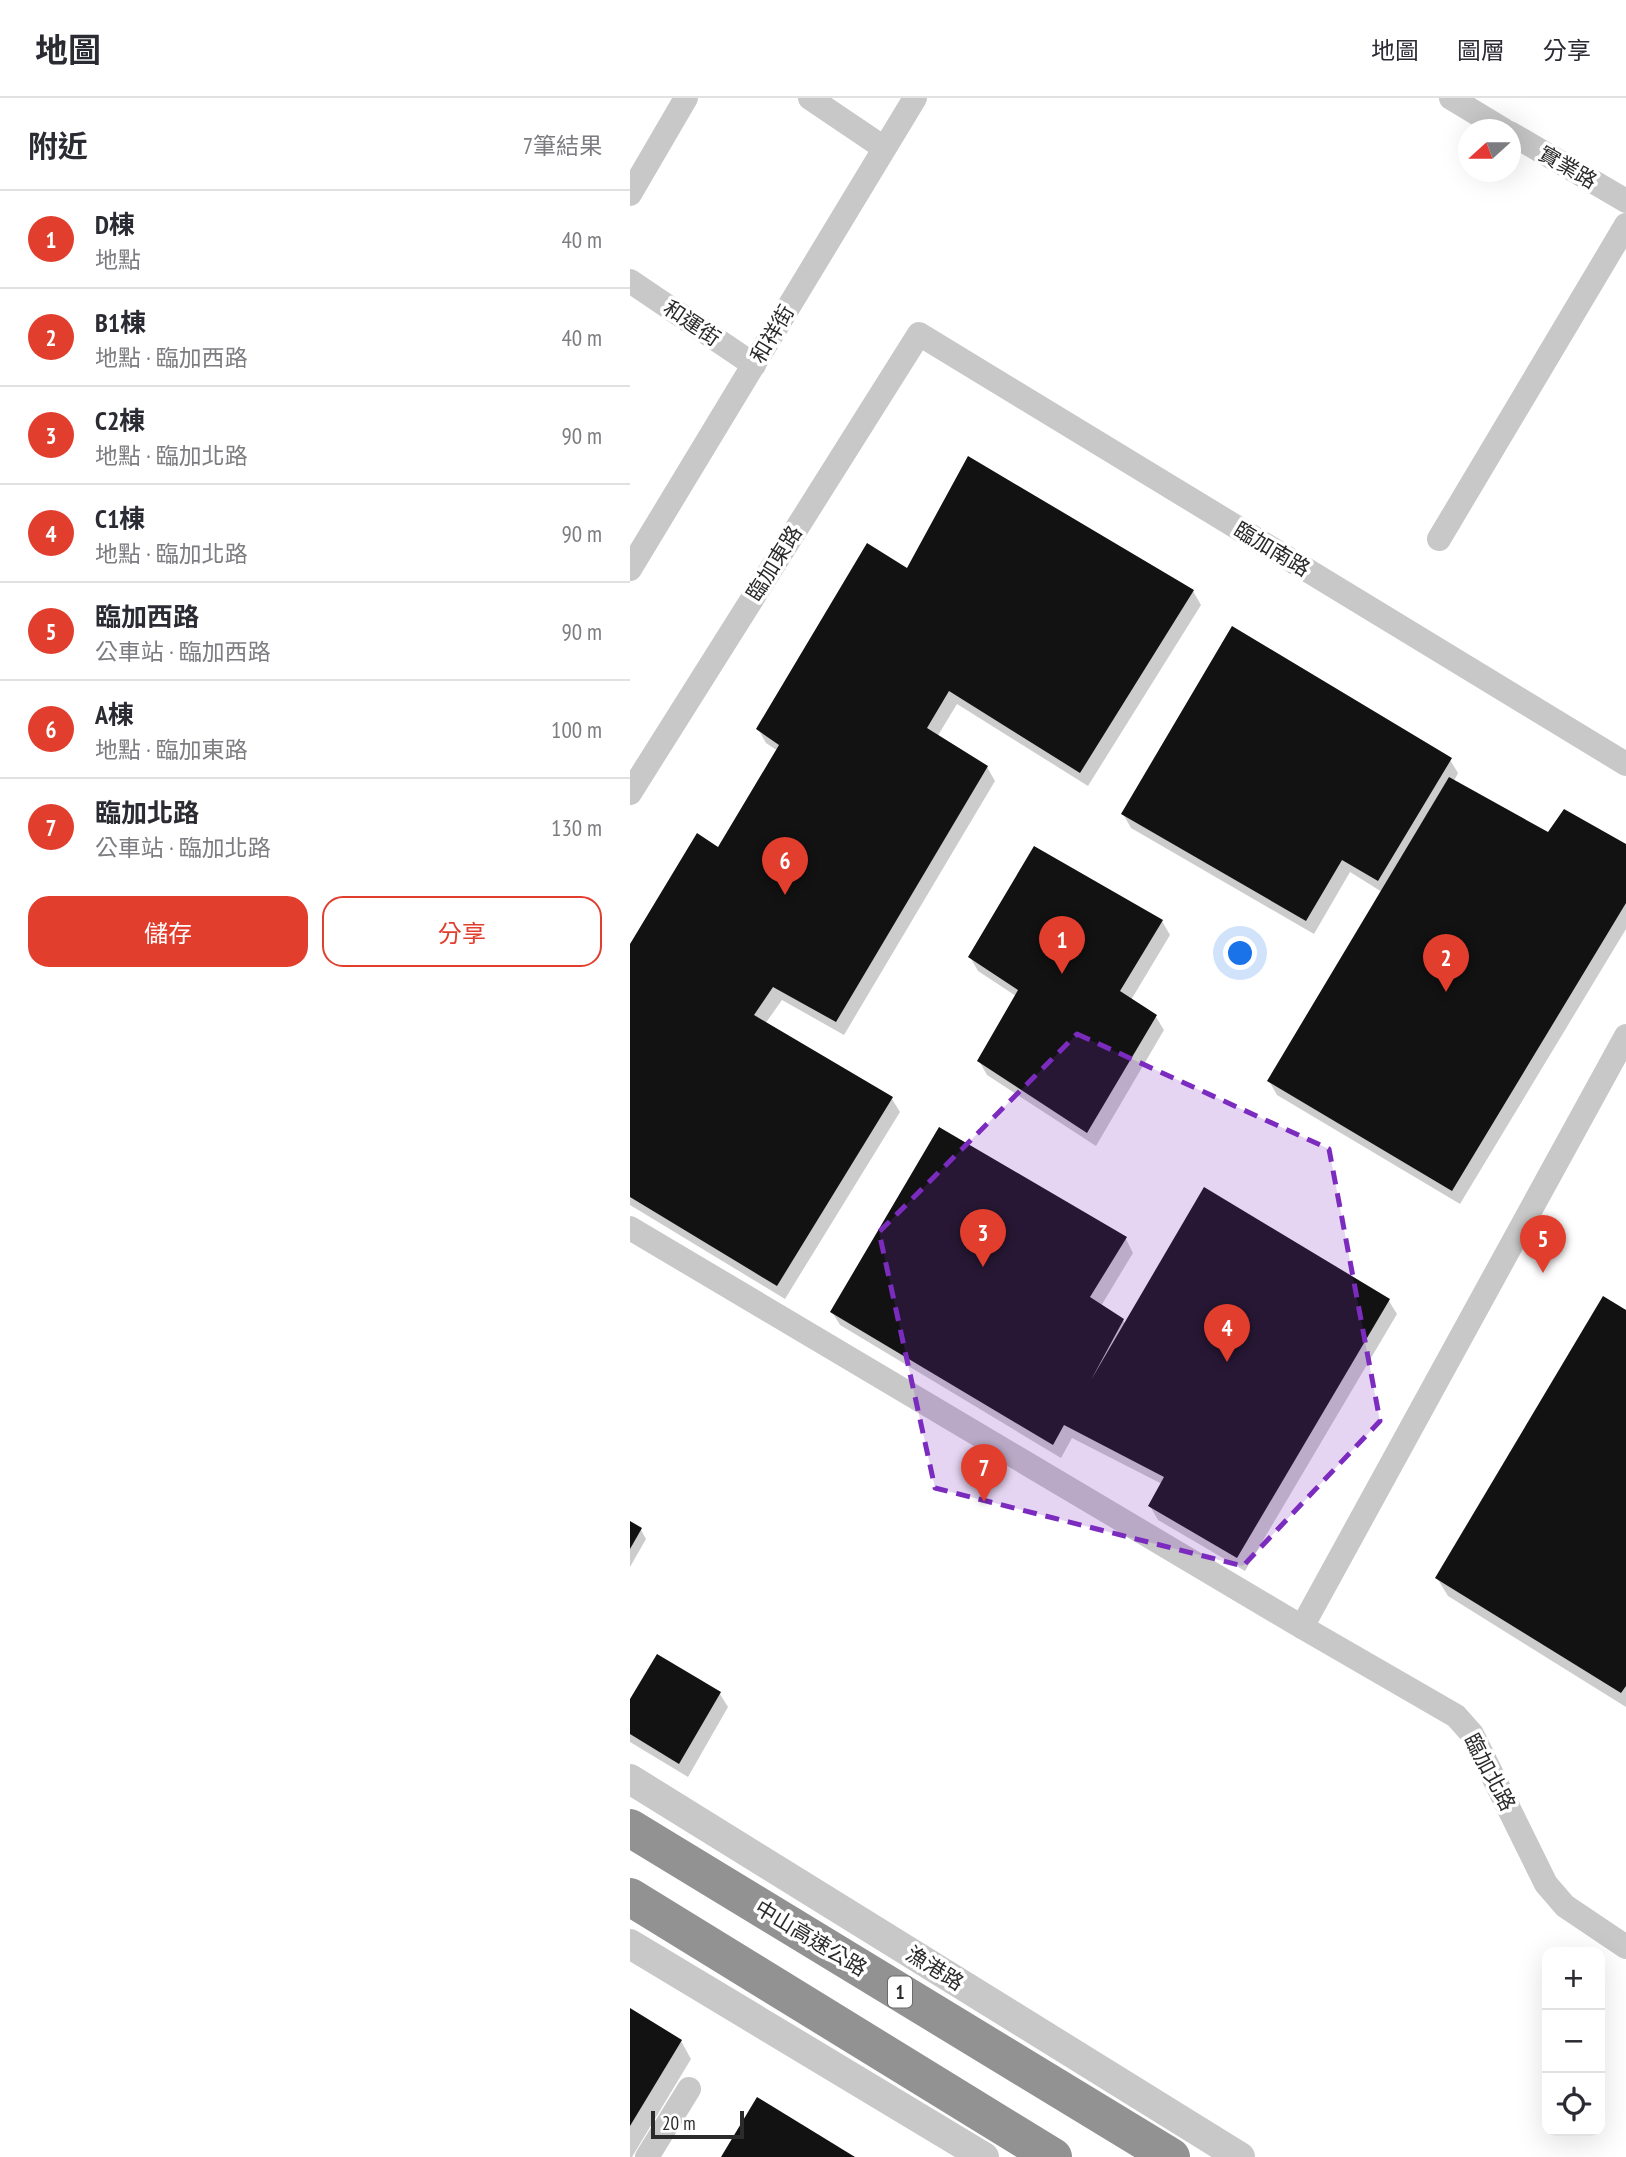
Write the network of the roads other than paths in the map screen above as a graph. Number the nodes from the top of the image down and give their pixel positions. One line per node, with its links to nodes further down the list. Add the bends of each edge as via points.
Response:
1 (685, 98): 8 (street)
2 (810, 98): 7 (street)
3 (915, 98): 7 (street, 和祥街)
4 (1451, 98): 5 (street)
5 (1486, 119)
6 (1521, 139): 9 (street, 實業路)
7 (884, 148): 13 (street, 和祥街)
8 (630, 194)
9 (1626, 201)
10 (1626, 225): 14 (street)
11 (630, 281): 13 (street, 和運街)
12 (919, 334): 16 (street, 臨加南路); 17 (street, 臨加東路)
13 (754, 365): 15 (street, 和祥街)
14 (1439, 538)
15 (630, 569)
16 (1626, 764)
17 (630, 793)
18 (1626, 1036): 20 (street)
19 (630, 1228): 20 (street, 臨加北路)
20 (1302, 1627): 25 (street, 臨加北路, via 1456,1716 1472,1734 1546,1884 1565,1906)
21 (630, 1779): 31 (street, 漁港路)
22 (630, 1828): 30 (highway, 中山高速公路 / 1)
23 (630, 1897): 29 (highway)
24 (630, 1944): 28 (street)
25 (1626, 1947)
26 (689, 2089): 27 (street)
27 (647, 2157)
28 (984, 2157)
29 (1053, 2157)
30 (1171, 2157)
31 (1240, 2157)

